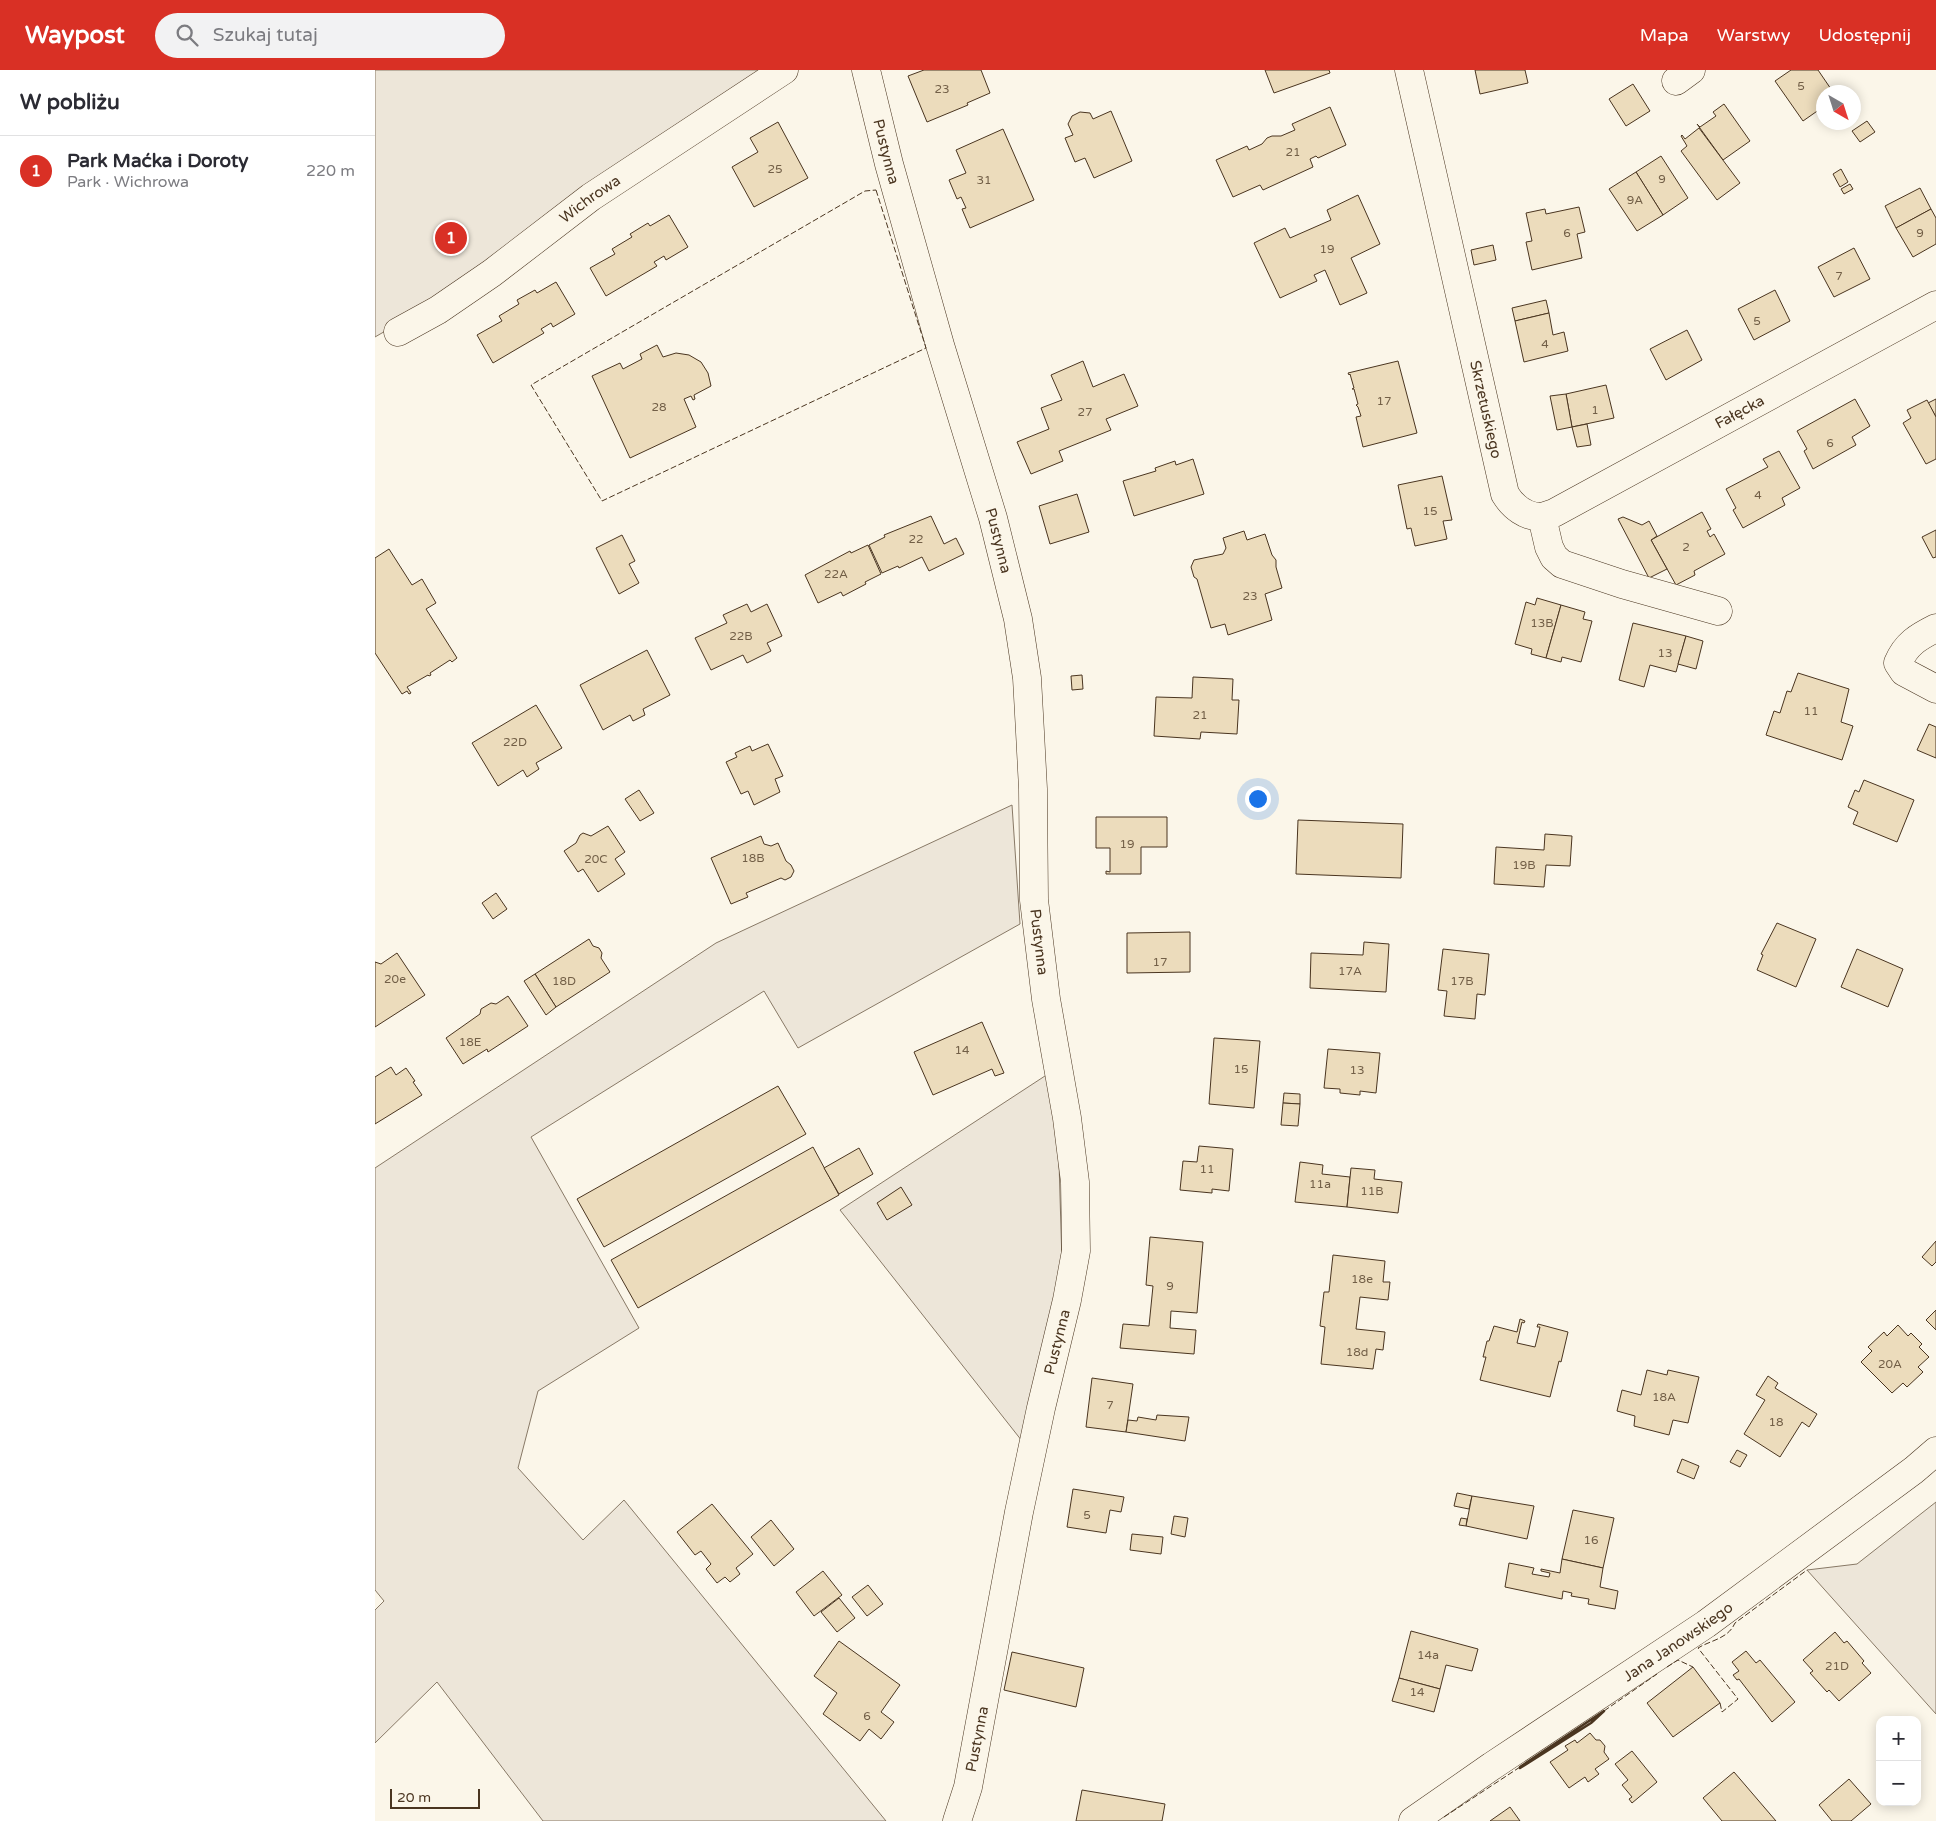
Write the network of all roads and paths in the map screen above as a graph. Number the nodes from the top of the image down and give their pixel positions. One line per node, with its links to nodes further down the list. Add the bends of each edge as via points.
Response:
1 (784, 70): 5 (street, Wichrowa, via 591,197 446,305)
2 (866, 70): 11 (street, Pustynna, via 889,164 993,518 1018,619 1027,678 1034,900 1075,1182 1076,1251 1067,1300 1029,1465 968,1787)
3 (1409, 70): 6 (street, Skrzetuskiego, via 1503,488 1521,511)
4 (1936, 305): 6 (street, Fałęcka)
5 (398, 332)
6 (1542, 517): 7 (street, via 1549,548 1553,557 1562,564)
7 (1718, 611)
8 (1936, 628): 9 (street, via 1917,637 1904,650 1898,663 1904,672)
9 (1936, 689)
10 (1936, 1452): 12 (street, Jana Janowskiego, via 1706,1624)
11 (957, 1821)
12 (1413, 1821)

